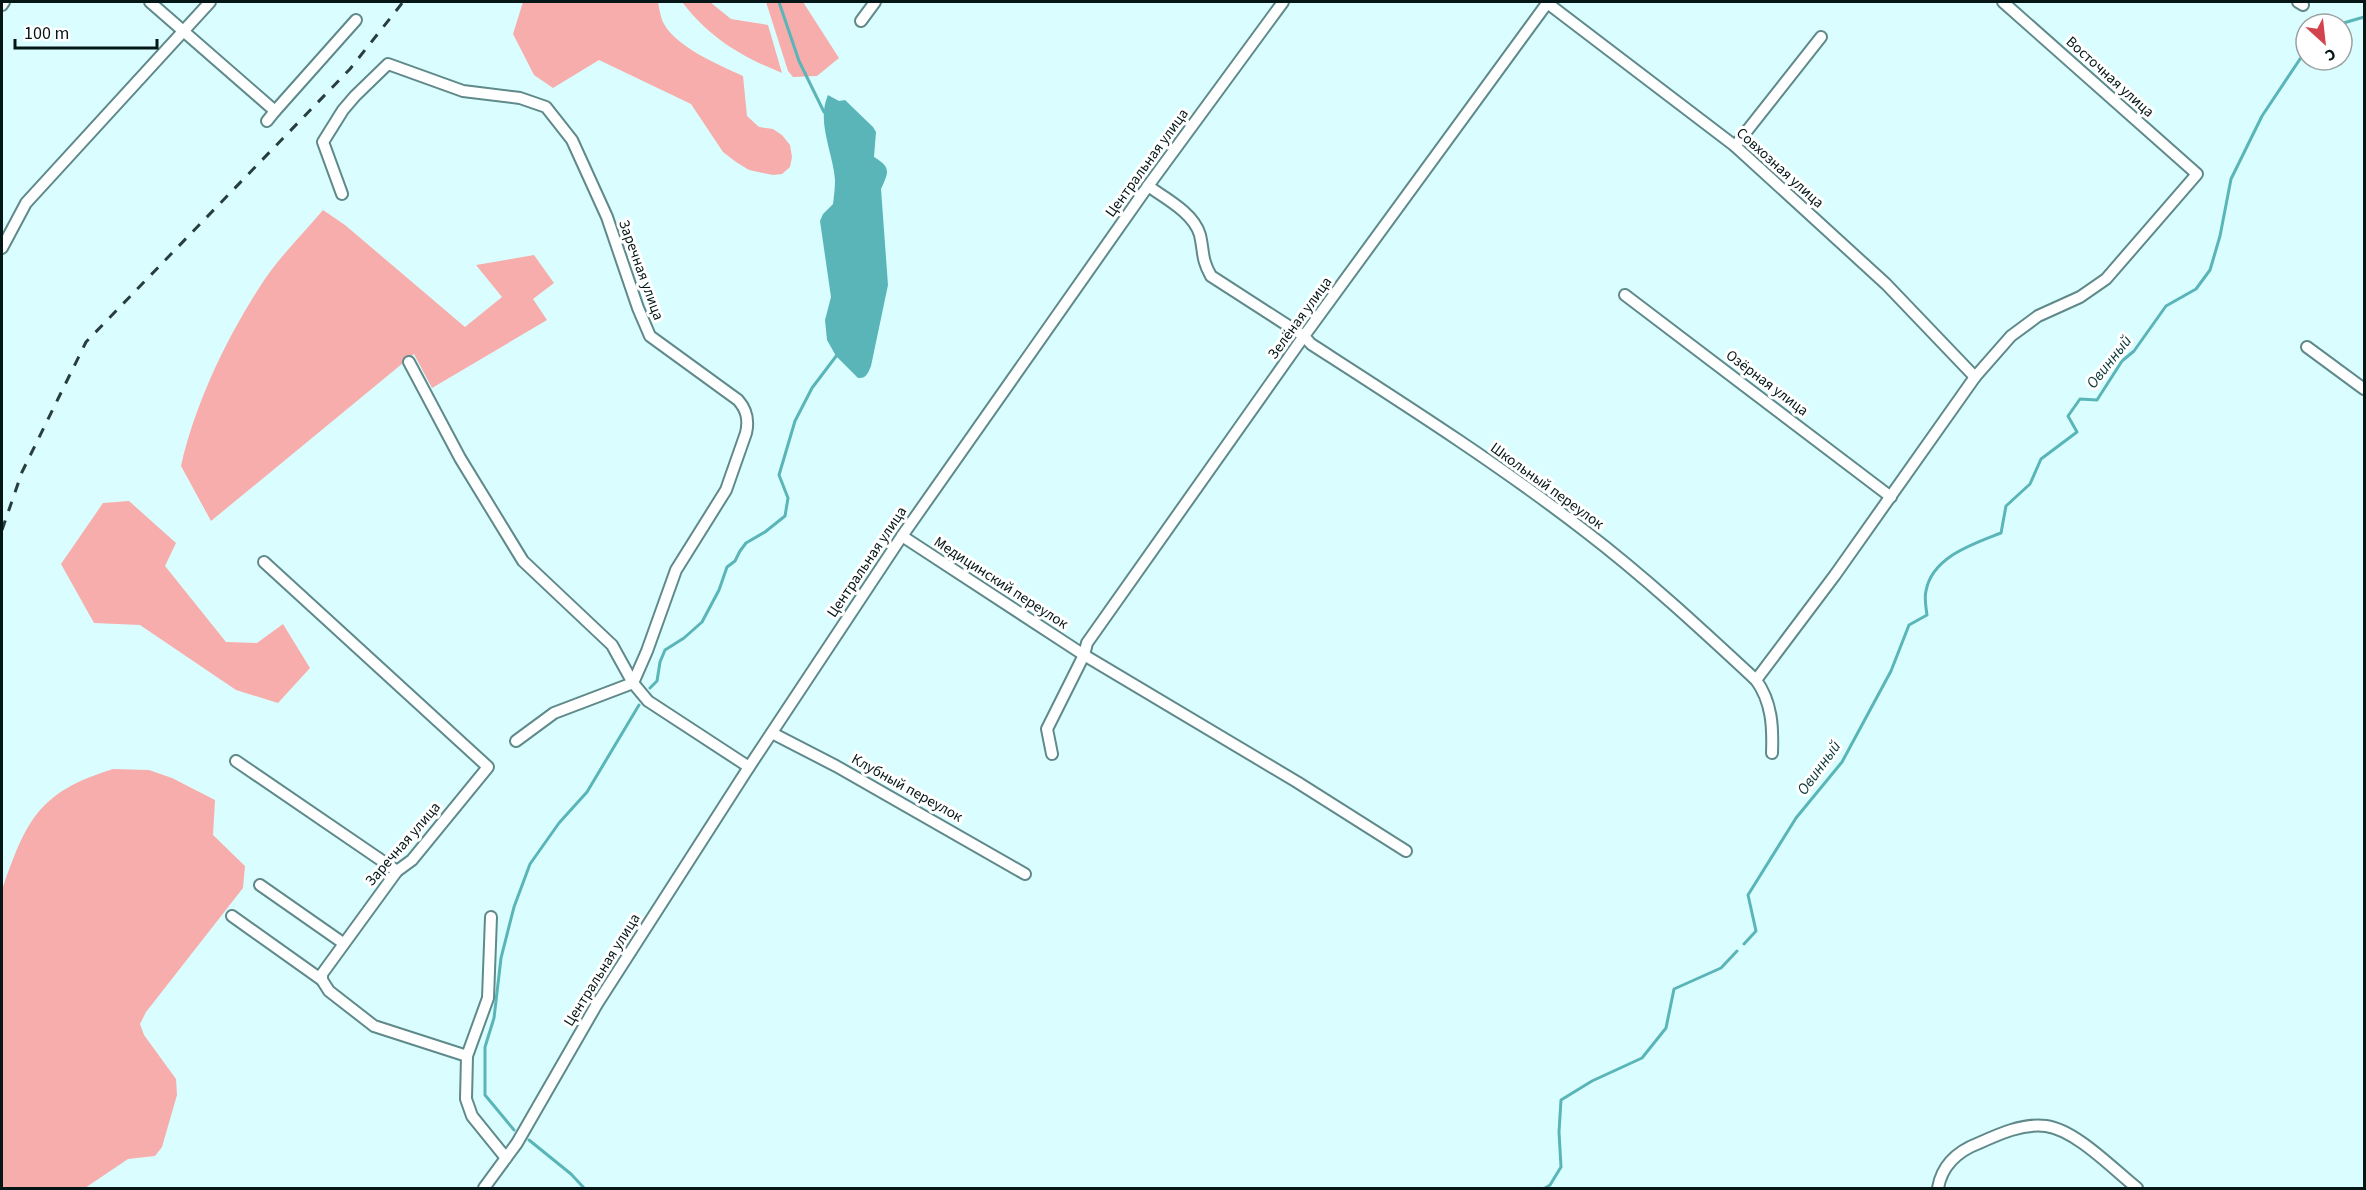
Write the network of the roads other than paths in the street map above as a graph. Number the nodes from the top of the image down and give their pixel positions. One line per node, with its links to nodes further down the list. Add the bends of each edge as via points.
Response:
1 (150, 2): 9 (street)
2 (210, 2): 9 (street)
3 (875, 2): 8 (street)
4 (1283, 2): 14 (street, Центральная улица)
5 (1547, 2): 13 (street, Совхозная улица); 18 (street, Зелёная улица)
6 (2003, 2): 21 (street, Восточная улица, via 2198,174 2106,279 2021,328)
7 (356, 20): 11 (street)
8 (861, 21)
9 (184, 31): 11 (street); 16 (street, via 26,203)
10 (1821, 37): 13 (street)
11 (275, 111): 12 (street)
12 (267, 122)
13 (1735, 146): 21 (street, Совхозная улица, via 1886,284)
14 (1148, 186): 18 (street, Школьный переулок, via 1190,218 1200,233 1203,262 1211,276); 24 (street, Центральная улица)
15 (342, 194): 28 (street, Заречная улица, via 323,142 343,110 388,64 463,91 520,98 546,108 572,140 607,218 650,336 743,406 748,426 726,490 681,560)
16 (2, 248)
17 (1625, 295): 23 (street, Озёрная улица)
18 (1304, 336): 26 (street, Зелёная улица, via 1087,643); 27 (street, Школьный переулок, via 1585,531 1671,601)
19 (2307, 347): 22 (street)
20 (409, 362): 28 (street, via 460,458 523,561 612,645)
21 (1975, 377): 23 (street)
22 (2364, 389)
23 (1891, 497): 27 (street)
24 (902, 536): 26 (street, Медицинский переулок); 29 (street, Центральная улица)
25 (264, 562): 36 (street, Заречная улица, via 488,767 412,860)
26 (1084, 655): 32 (street, Зелёная улица, via 1047,729); 35 (street, Медицинский переулок)
27 (1756, 680): 31 (street, via 1771,715)
28 (633, 683): 30 (street, via 554,713); 34 (street, via 648,701)
29 (772, 733): 34 (street, Центральная улица); 37 (street, Клубный переулок)
30 (516, 741)
31 (1772, 753)
32 (1052, 754)
33 (236, 761): 36 (street)
34 (749, 767): 44 (street, Центральная улица, via 597,1004)
35 (1406, 852)
36 (397, 871): 41 (street, Заречная улица)
37 (1025, 874)
38 (260, 885): 41 (street)
39 (232, 916): 42 (street)
40 (491, 917): 43 (street, via 488,998)
41 (343, 943): 42 (street, Заречная улица, via 323,970)
42 (322, 980): 43 (street, via 329,991 375,1026)
43 (467, 1056): 44 (street, via 468,1107)
44 (506, 1158): 45 (street, Центральная улица)
45 (484, 1188)
46 (1938, 1188): 47 (street, via 1960,1151 1999,1134 2034,1126 2047,1126 2077,1140)
47 (2137, 1188)

